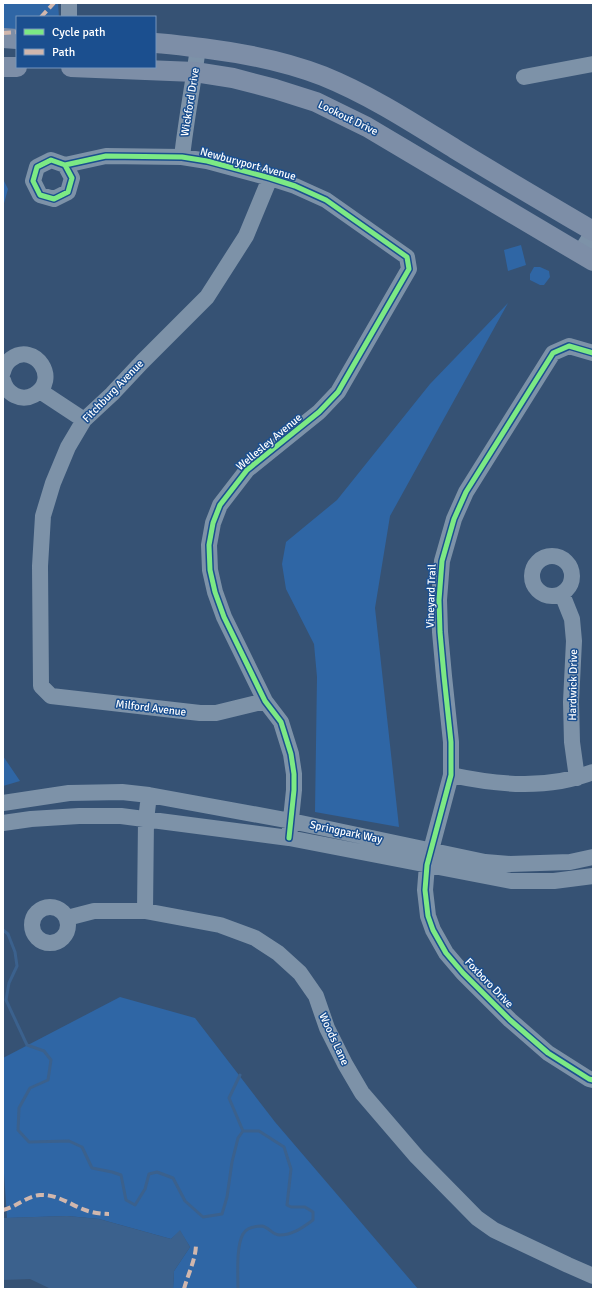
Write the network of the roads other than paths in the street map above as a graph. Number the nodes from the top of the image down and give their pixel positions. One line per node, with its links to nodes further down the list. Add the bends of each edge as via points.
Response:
1 (69, 3): 2 (street)
2 (69, 16)
3 (3, 38): 4 (main road)
4 (16, 39)
5 (156, 44): 6 (main road)
6 (198, 48): 11 (street, Wickford Drive); 16 (main road, via 258,57 295,66 354,90)
7 (593, 64): 12 (street)
8 (3, 67): 9 (main road)
9 (16, 67)
10 (96, 68): 11 (main road, Lookout Drive)
11 (195, 72): 13 (street, Wickford Drive); 18 (main road, Lookout Drive, via 240,80 316,102 367,127)
12 (524, 78)
13 (182, 157): 14 (street, Newburyport Avenue, via 106,156); 15 (street, Newburyport Avenue)
14 (65, 165)
15 (270, 178): 17 (street, Newburyport Avenue, via 326,200); 23 (street, Fitchburg Avenue, via 246,236 207,297)
16 (593, 231): 18 (street)
17 (407, 256): 26 (street, Wellesley Avenue, via 410,269 338,392 319,412 247,470 220,505 213,523 209,545 210,570 215,592 224,618)
18 (586, 257)
19 (593, 354): 28 (street, Vineyard Trail, via 569,346 553,354 466,492 454,519 442,561 439,600 452,742)
20 (3, 372): 22 (street, via 15,356 23,354 39,360 46,375)
21 (3, 380): 22 (street, via 4,386 17,397 34,396)
22 (40, 391): 23 (street)
23 (84, 420): 25 (street, Fitchburg Avenue, via 68,447 53,482 43,516 40,566)
24 (562, 594): 29 (street, Hardwick Drive, via 572,619 574,641 571,702 572,742)
25 (41, 686): 26 (street, Milford Avenue, via 51,696 200,713 216,713)
26 (265, 701): 33 (street, Wellesley Avenue, via 281,722 291,754 294,790)
27 (593, 772): 29 (street)
28 (451, 775): 29 (street, via 482,782 512,784); 37 (street, Vineyard Trail)
29 (577, 778)
30 (149, 795): 31 (street, Springpark Way, via 122,792 69,793); 32 (street); 33 (street, Springpark Way)
31 (3, 803)
32 (146, 820): 34 (street, Springpark Way, via 121,816 79,816); 35 (street, Springpark Way); 39 (street)
33 (291, 821): 35 (street, Wellesley Avenue); 37 (street, Springpark Way)
34 (3, 823)
35 (289, 838): 37 (street, Springpark Way)
36 (593, 857): 37 (street, Springpark Way, via 570,862 510,864)
37 (429, 858): 38 (street, Springpark Way, via 511,882 554,881); 41 (street, Foxboro Drive, via 425,890 428,916 446,953 481,992 548,1053)
38 (593, 876)
39 (145, 911): 40 (street, Woods Lane, via 94,911); 42 (street, Woods Lane, via 220,925 255,938 278,953 300,973 316,996 327,1028 362,1093 417,1157 477,1218 494,1230)
40 (67, 918)
41 (593, 1080)
42 (593, 1276)

